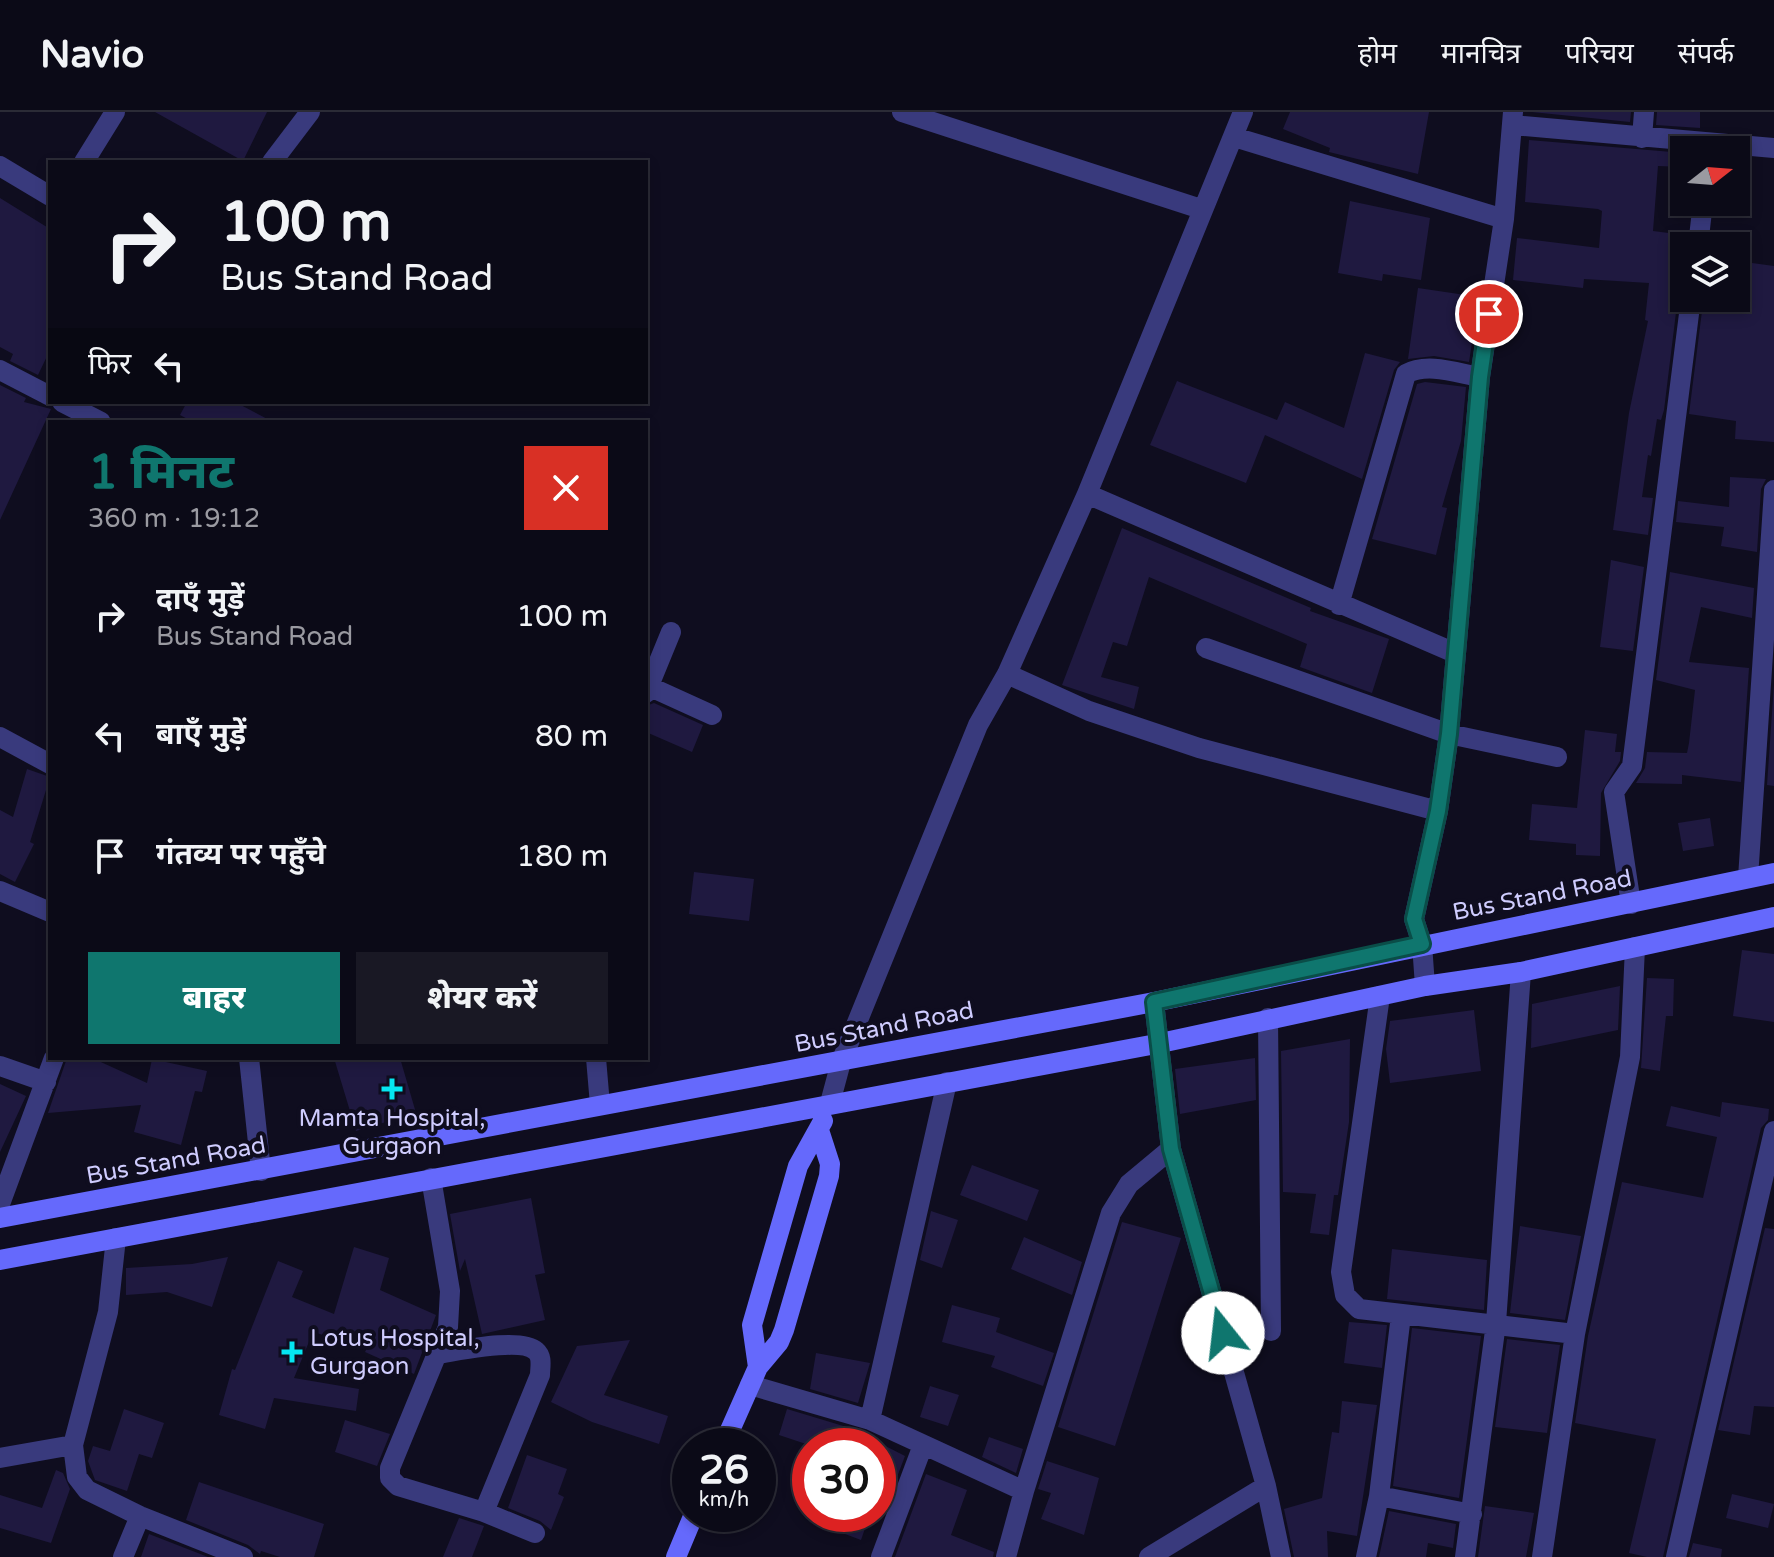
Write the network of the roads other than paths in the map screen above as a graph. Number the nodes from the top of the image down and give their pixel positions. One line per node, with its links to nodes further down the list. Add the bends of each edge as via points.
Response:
1 (115, 112): 12 (street)
2 (310, 112): 13 (street)
3 (902, 112): 16 (street)
4 (1243, 112): 7 (street)
5 (1644, 112): 8 (street)
6 (1512, 118): 8 (street); 17 (street)
7 (1234, 137): 16 (street); 17 (street)
8 (1642, 138): 9 (street)
9 (1670, 141)
10 (1750, 147): 11 (street)
11 (1774, 148)
12 (85, 160)
13 (274, 160)
14 (0, 166): 15 (street)
15 (48, 195)
16 (1201, 209): 25 (street)
17 (1504, 219): 20 (street)
18 (1689, 312): 42 (street, via 1632,766 1614,792)
19 (0, 371): 21 (street)
20 (1480, 377): 26 (street, via 1430,369 1406,374); 29 (street)
21 (48, 395)
22 (66, 404): 23 (street)
23 (97, 420)
24 (1774, 490): 40 (street)
25 (1087, 494): 26 (street); 30 (street)
26 (1339, 605): 29 (street)
27 (671, 632): 31 (street)
28 (1206, 648): 34 (street)
29 (1455, 653): 34 (street)
30 (1007, 674): 38 (street, via 1089,711 1188,744); 56 (street, via 978,725)
31 (648, 686)
32 (648, 688): 33 (street)
33 (712, 715)
34 (1449, 734): 36 (street); 38 (street)
35 (0, 737): 37 (street)
36 (1557, 757)
37 (48, 763)
38 (1438, 811): 45 (street, via 1414,919)
39 (1774, 873): 40 (street, Bus Stand Road)
40 (1748, 878): 42 (street, Bus Stand Road)
41 (0, 891): 43 (street)
42 (1631, 904): 45 (street, Bus Stand Road)
43 (48, 911)
44 (1774, 917): 46 (street)
45 (1422, 944): 48 (street); 50 (street, Bus Stand Road)
46 (1635, 947): 47 (street); 74 (street, via 1630,1057)
47 (1521, 972): 48 (street); 72 (street)
48 (1425, 986): 49 (street)
49 (1380, 996): 51 (street); 71 (street, via 1341,1272 1352,1305)
50 (1154, 1002): 52 (street); 56 (street, Bus Stand Road)
51 (1268, 1018): 52 (street); 73 (street)
52 (1156, 1044): 59 (street); 64 (street)
53 (53, 1060): 58 (street)
54 (249, 1060): 65 (street)
55 (596, 1060): 61 (street)
56 (841, 1062): 60 (street); 61 (street, Bus Stand Road)
57 (0, 1066): 58 (street)
58 (46, 1082): 67 (street)
59 (947, 1082): 60 (street); 77 (street)
60 (830, 1103): 62 (street); 66 (street)
61 (600, 1105): 65 (street, Bus Stand Road)
62 (819, 1130): 76 (street, via 798,1166 752,1325); 76 (street, via 829,1176 784,1330)
63 (1774, 1131): 100 (street)
64 (1171, 1149): 82 (street); 83 (street, via 1129,1184 1111,1213)
65 (261, 1171): 68 (street, Bus Stand Road)
66 (431, 1178): 69 (street); 75 (street, via 450,1291 448,1327)
67 (0, 1204)
68 (0, 1218)
69 (116, 1238): 70 (street); 79 (street, via 108,1312)
70 (0, 1260)
71 (1401, 1315): 72 (street); 84 (street)
72 (1496, 1323): 74 (street); 86 (street)
73 (1271, 1331)
74 (1575, 1334): 99 (street)
75 (437, 1354): 85 (street, via 390,1478 398,1486); 85 (street, via 518,1344 541,1359 540,1375)
76 (754, 1376): 77 (street); 78 (street)
77 (870, 1420): 80 (street)
78 (731, 1428)
79 (73, 1445): 81 (street); 87 (street, via 77,1477 87,1490)
80 (923, 1445): 83 (street); 93 (street)
81 (0, 1458)
82 (1266, 1486): 95 (street); 96 (street)
83 (1024, 1491): 94 (street)
84 (1379, 1496): 86 (street); 97 (street)
85 (484, 1512): 89 (street)
86 (1472, 1514): 98 (street)
87 (140, 1516): 90 (street); 91 (street)
88 (686, 1532): 92 (street)
89 (535, 1533)
90 (123, 1557)
91 (243, 1557)
92 (676, 1557)
93 (881, 1557)
94 (1006, 1557)
95 (1149, 1557)
96 (1281, 1557)
97 (1366, 1557)
98 (1465, 1557)
99 (1542, 1557)
100 (1676, 1557)

